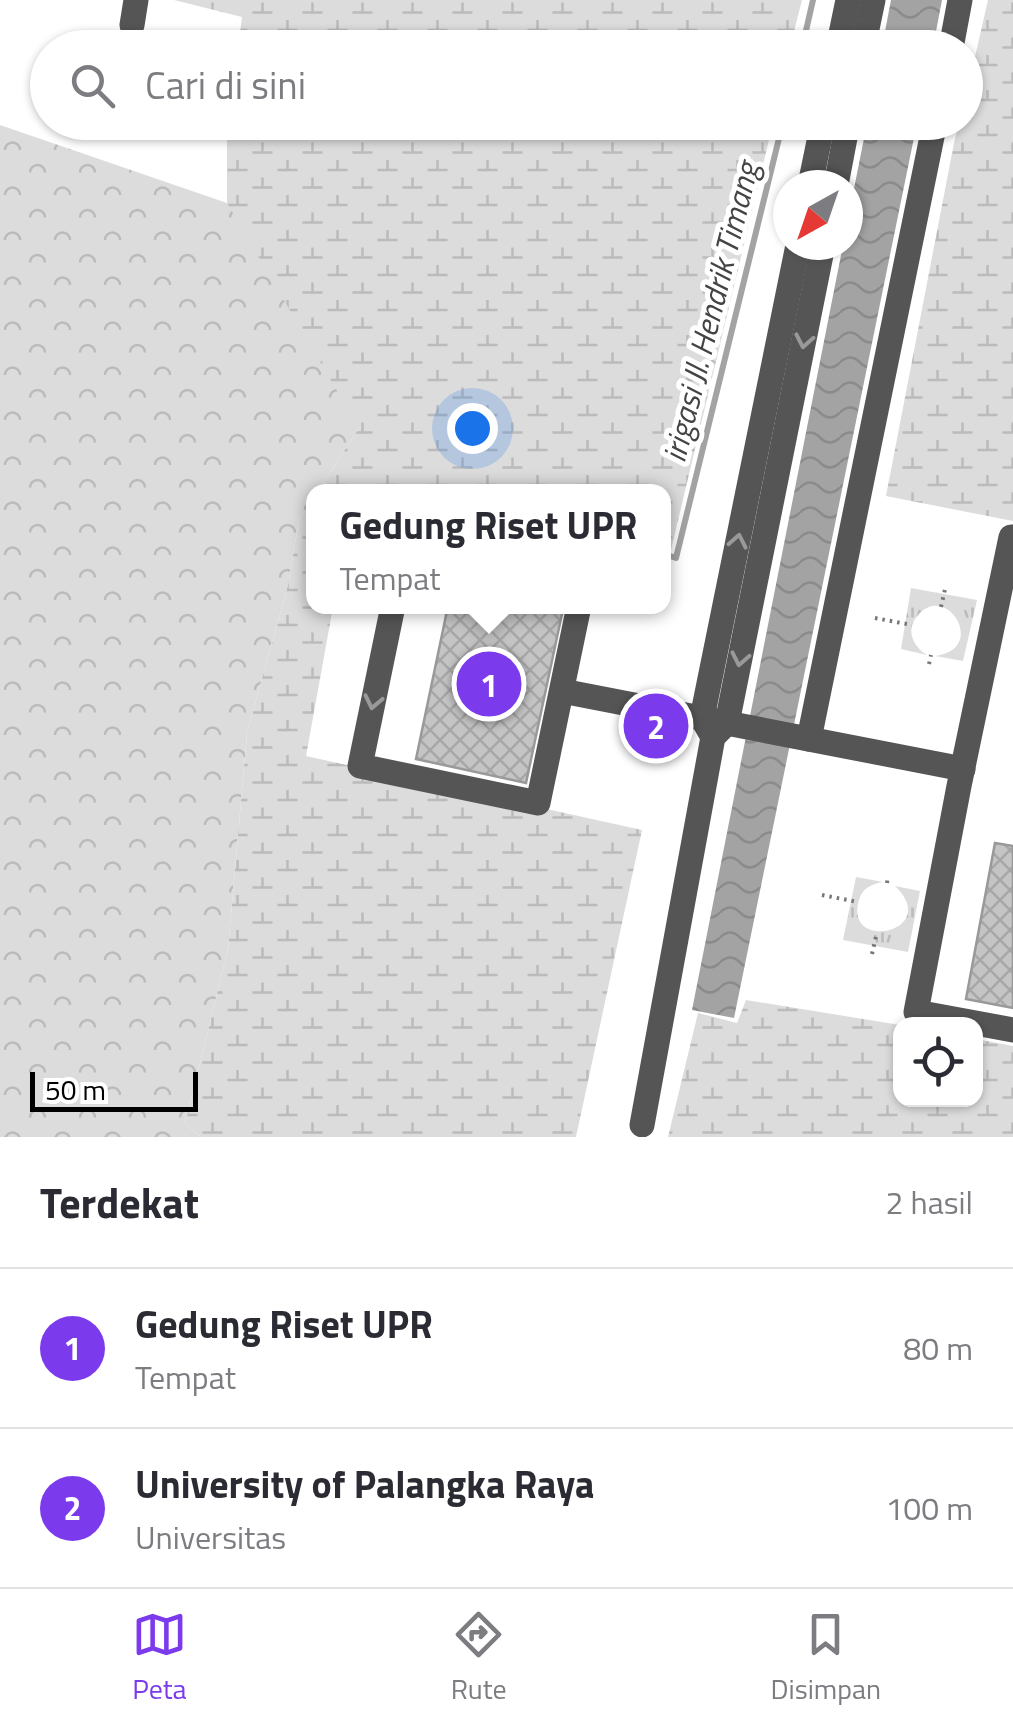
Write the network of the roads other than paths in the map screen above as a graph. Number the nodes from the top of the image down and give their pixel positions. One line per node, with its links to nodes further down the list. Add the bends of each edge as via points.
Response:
1 (848, 0): 4 (lane)
2 (873, 0): 5 (lane)
3 (960, 0): 6 (lane)
4 (842, 30)
5 (867, 30)
6 (954, 30)
7 (819, 140): 10 (lane)
8 (845, 140): 11 (lane)
9 (931, 140): 19 (lane)
10 (813, 170)
11 (839, 170)
12 (796, 260): 18 (lane, one-way to 12)
13 (821, 260): 18 (lane, one-way to 18)
14 (1013, 537): 20 (lane)
15 (391, 614): 17 (lane, one-way to 17, via 360,766 538,803)
16 (577, 614): 17 (lane)
17 (561, 699): 18 (lane)
18 (725, 729): 19 (lane); 22 (lane)
19 (800, 742): 20 (lane)
20 (961, 777): 21 (lane, via 916,1012)
21 (1013, 1030)
22 (642, 1125)

